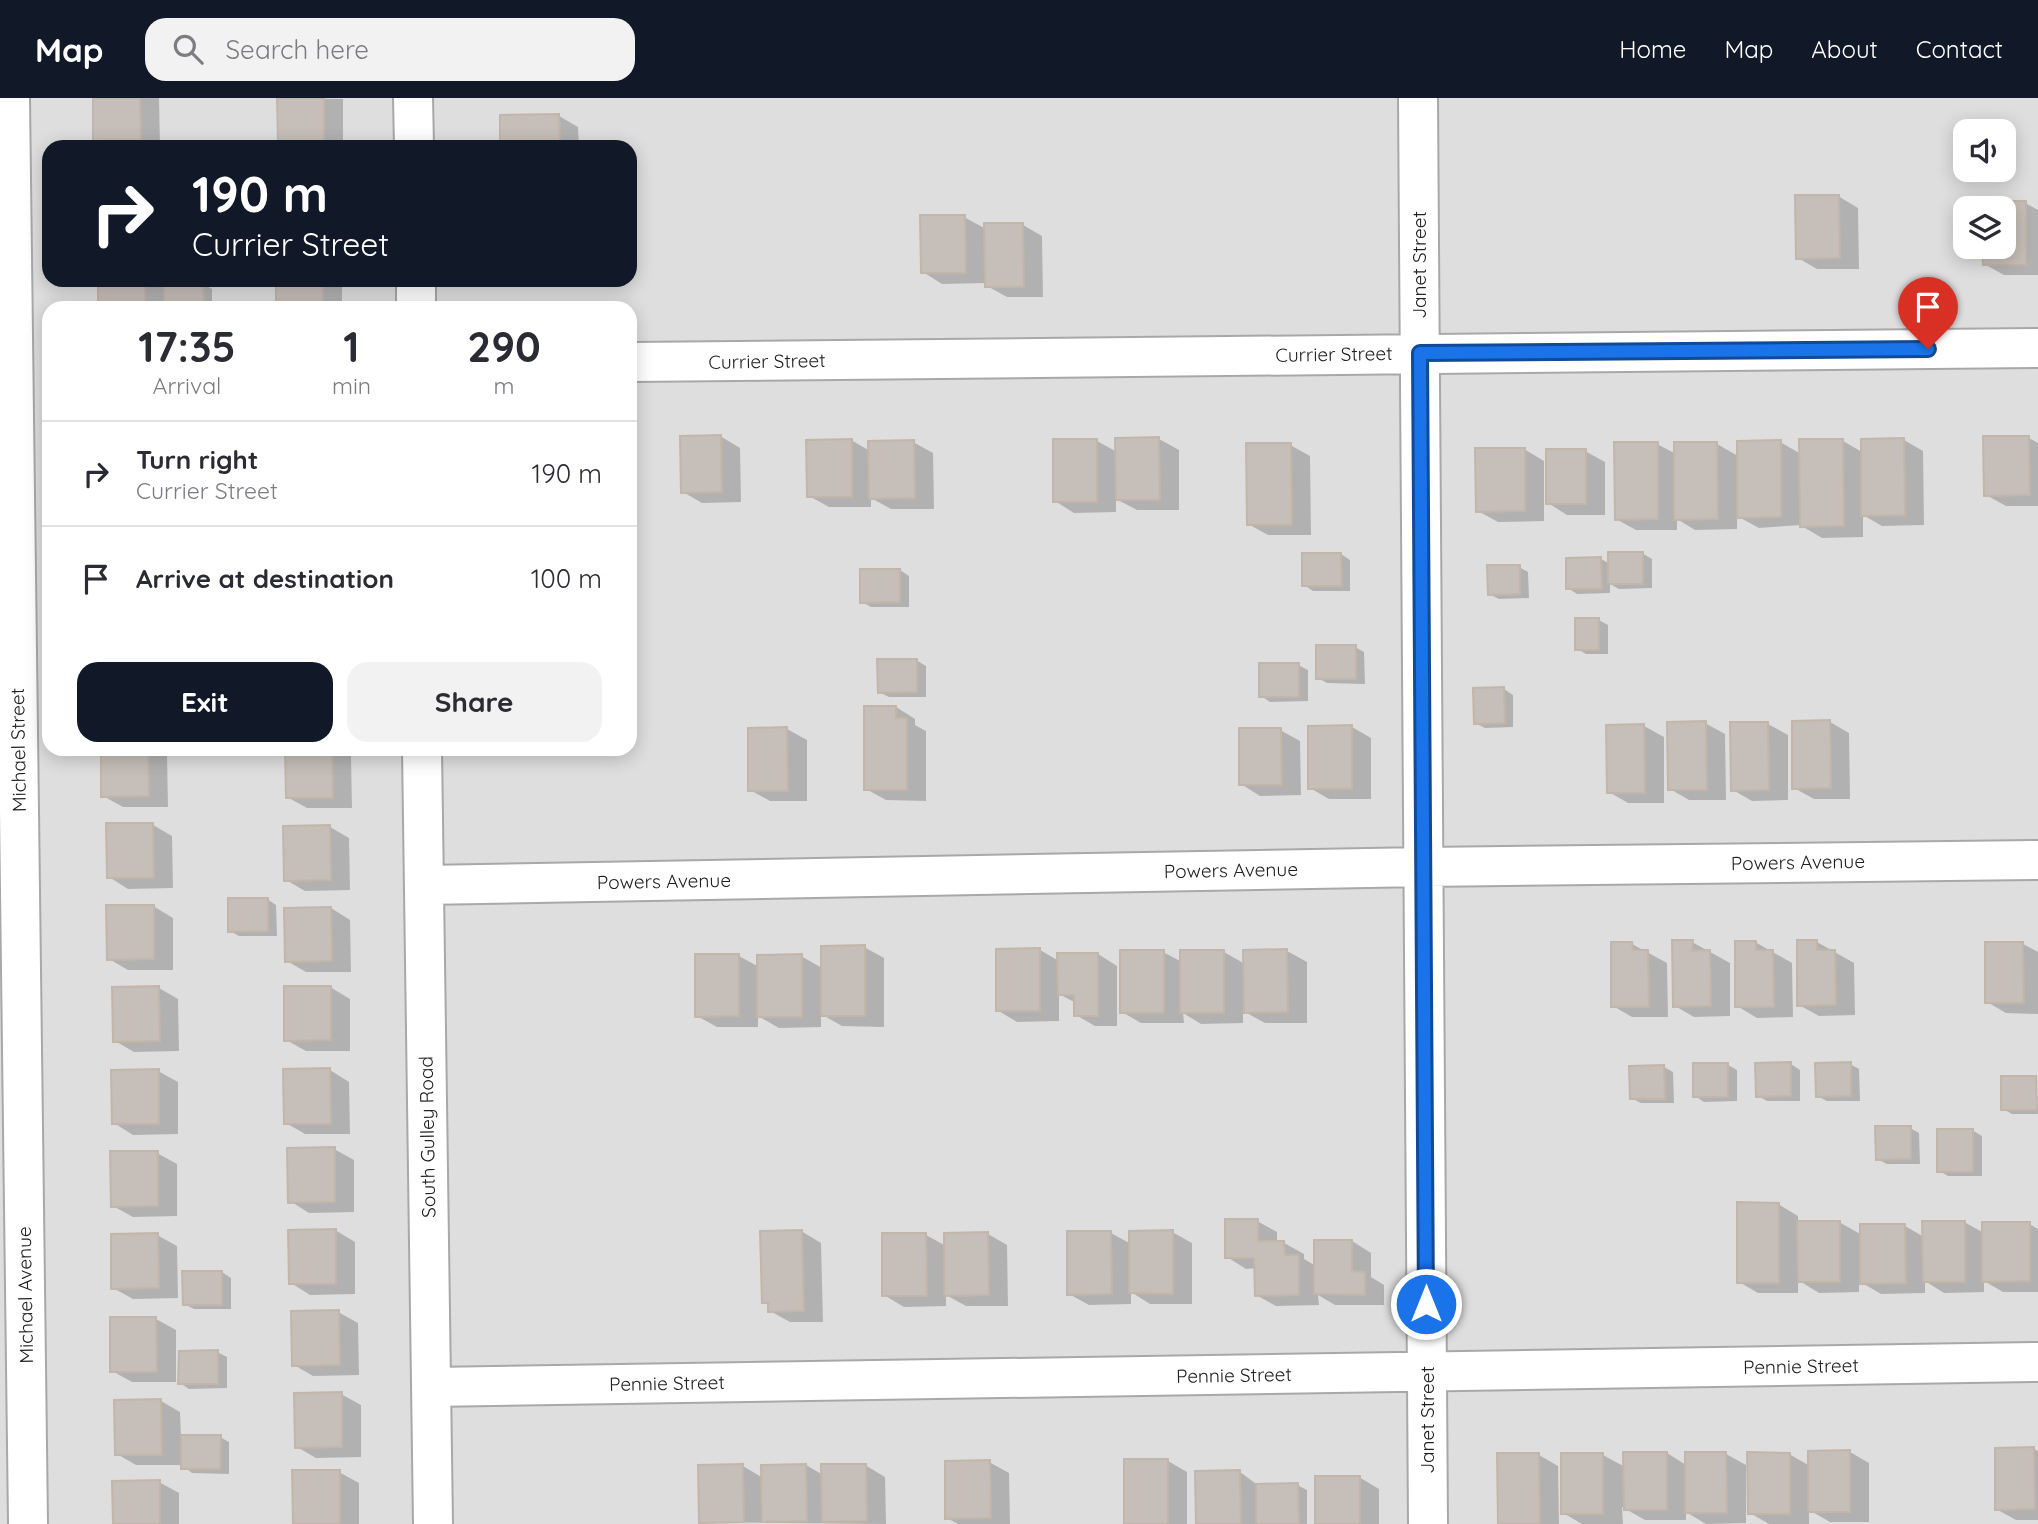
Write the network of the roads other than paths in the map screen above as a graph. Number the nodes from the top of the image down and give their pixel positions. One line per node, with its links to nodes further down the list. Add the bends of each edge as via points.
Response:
1 (10, 98): 12 (street, Michael Street)
2 (413, 98): 4 (street)
3 (1418, 98): 6 (street, Janet Street)
4 (414, 140)
5 (2038, 348): 6 (street, Currier Street)
6 (1420, 353): 7 (street, Currier Street); 10 (street, Janet Street)
7 (637, 362)
8 (422, 756): 11 (street, South Gulley Road)
9 (2038, 860): 10 (street, Powers Avenue)
10 (1424, 866): 11 (street, Powers Avenue); 14 (street, Janet Street)
11 (424, 885): 15 (street, South Gulley Road)
12 (11, 1066): 16 (street, Michael Avenue)
13 (2038, 1362): 14 (street, Pennie Street)
14 (1427, 1371): 15 (street, Pennie Street); 18 (street, Janet Street)
15 (431, 1387): 17 (street, South Gulley Road)
16 (28, 1524)
17 (433, 1524)
18 (1428, 1524)

